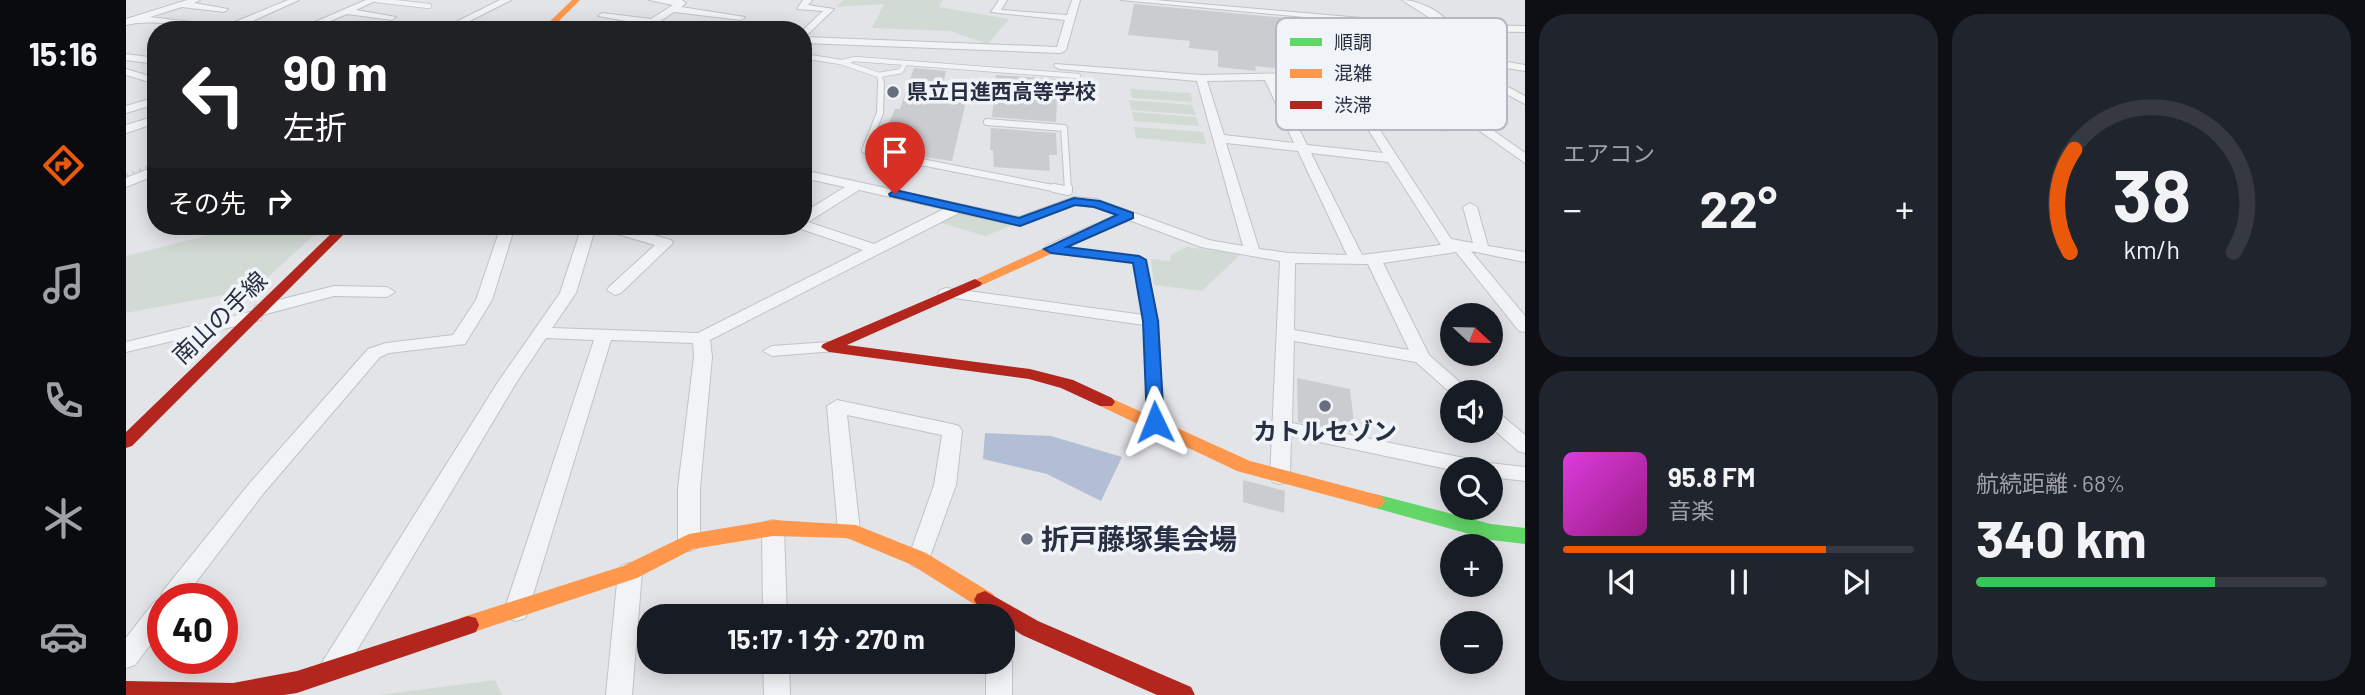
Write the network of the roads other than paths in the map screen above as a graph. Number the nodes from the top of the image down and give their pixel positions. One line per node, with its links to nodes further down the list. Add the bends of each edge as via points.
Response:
1 (196, 0): 13 (street)
2 (295, 0): 26 (street)
3 (375, 0): 14 (lane); 17 (street)
4 (507, 0): 28 (street)
5 (576, 0): 29 (street)
6 (653, 0): 12 (street)
7 (808, 0): 33 (street, via 800,7 830,9)
8 (1003, 0): 21 (street, via 996,12)
9 (1076, 0): 21 (street)
10 (1125, 0): 22 (street)
11 (1406, 0): 23 (street)
12 (684, 2): 16 (street)
13 (183, 5): 15 (street); 24 (street)
14 (429, 6)
15 (224, 9)
16 (672, 9): 20 (street); 31 (street)
17 (345, 11): 18 (street); 27 (street)
18 (392, 16)
19 (602, 16): 30 (street)
20 (741, 17)
21 (1069, 18): 37 (street, via 1061,50)
22 (1333, 18)
23 (1440, 18)
24 (141, 19): 25 (street); 32 (street)
25 (159, 21)
26 (248, 21)
27 (321, 21)
28 (463, 21)
29 (554, 21)
30 (644, 21)
31 (654, 21)
32 (126, 22): 34 (street)
33 (812, 28)
34 (147, 29)
35 (1507, 29): 36 (street)
36 (1525, 29)
37 (812, 38)
38 (126, 57): 40 (street)
39 (812, 57): 41 (lane)
40 (147, 60)
41 (841, 62): 42 (lane); 47 (lane)
42 (905, 62): 47 (lane, via 901,71); 48 (lane)
43 (1507, 65): 45 (street)
44 (1059, 66): 52 (street)
45 (1525, 68)
46 (126, 72): 51 (street)
47 (879, 75): 61 (lane, via 885,90 881,113 865,150 904,154 921,162 1068,191 1064,128)
48 (1078, 76)
49 (1268, 76): 50 (street); 52 (street); 56 (street)
50 (1276, 76)
51 (147, 78)
52 (1201, 78): 66 (street)
53 (147, 81): 54 (street)
54 (126, 86)
55 (1507, 90): 57 (street)
56 (1276, 92)
57 (1523, 98)
58 (147, 103): 59 (street)
59 (126, 110)
60 (147, 122): 62 (street)
61 (987, 122)
62 (126, 129)
63 (1295, 130): 67 (street)
64 (1373, 130): 68 (street)
65 (1484, 130): 69 (street)
66 (1217, 138): 67 (street); 87 (street)
67 (1305, 149): 68 (street); 90 (street)
68 (1390, 158): 83 (street, via 1446,242)
69 (1525, 159)
70 (147, 174): 72 (street)
71 (812, 176): 73 (street)
72 (126, 183)
73 (857, 186): 75 (street); 76 (street)
74 (1470, 207): 86 (street)
75 (957, 208): 77 (street, via 1020,222 1074,201); 84 (street)
76 (812, 214)
77 (1129, 215): 85 (street); 87 (street, via 1206,244)
78 (812, 228): 84 (street)
79 (337, 235): 94 (street, 南山の手線)
80 (505, 235): 121 (street, via 484,300 459,340 374,353 256,489)
81 (586, 235): 97 (street, via 568,293)
82 (637, 235): 91 (street, via 666,243)
83 (1460, 247): 86 (street); 90 (street); 96 (street)
84 (874, 249): 100 (street)
85 (1051, 249): 93 (street); 95 (street, via 1139,260)
86 (1482, 250): 88 (street)
87 (1253, 253): 89 (street)
88 (1525, 257)
89 (1289, 258): 90 (street); 98 (street)
90 (1365, 260): 104 (street)
91 (615, 289)
92 (387, 292): 94 (street, via 334,292)
93 (946, 293): 95 (street); 102 (street)
94 (258, 313): 101 (street); 109 (street, 南山の手線)
95 (1151, 321): 106 (street)
96 (1525, 327)
97 (538, 333): 99 (street); 128 (street)
98 (1286, 334): 104 (street); 108 (street)
99 (604, 336): 100 (street); 124 (street)
100 (701, 338): 118 (street)
101 (126, 346)
102 (829, 347): 103 (street); 106 (street, via 1030,374 1067,384)
103 (772, 351)
104 (1422, 358): 105 (street)
105 (1448, 380)
106 (1155, 422): 114 (street, via 1212,452)
107 (1503, 427): 110 (street)
108 (1283, 428): 111 (street); 114 (street)
109 (126, 442)
110 (1525, 446)
111 (1440, 460)
112 (1503, 471): 113 (street)
113 (1525, 474)
114 (1280, 477): 117 (street)
115 (773, 528): 116 (street); 118 (street); 122 (street)
116 (849, 530): 119 (street); 119 (street, via 837,407 952,430 945,485)
117 (1525, 536)
118 (689, 542): 120 (street)
119 (919, 559): 123 (street)
120 (630, 572): 124 (street); 132 (street)
121 (183, 583)
122 (775, 604)
123 (977, 604)
124 (516, 611): 128 (street)
125 (147, 630): 127 (street)
126 (1015, 630): 135 (street)
127 (126, 657)
128 (330, 672): 131 (street, via 233,694)
129 (776, 674): 133 (street)
130 (999, 674): 134 (street)
131 (126, 692)
132 (618, 695)
133 (777, 695)
134 (999, 695)
135 (1183, 695)

